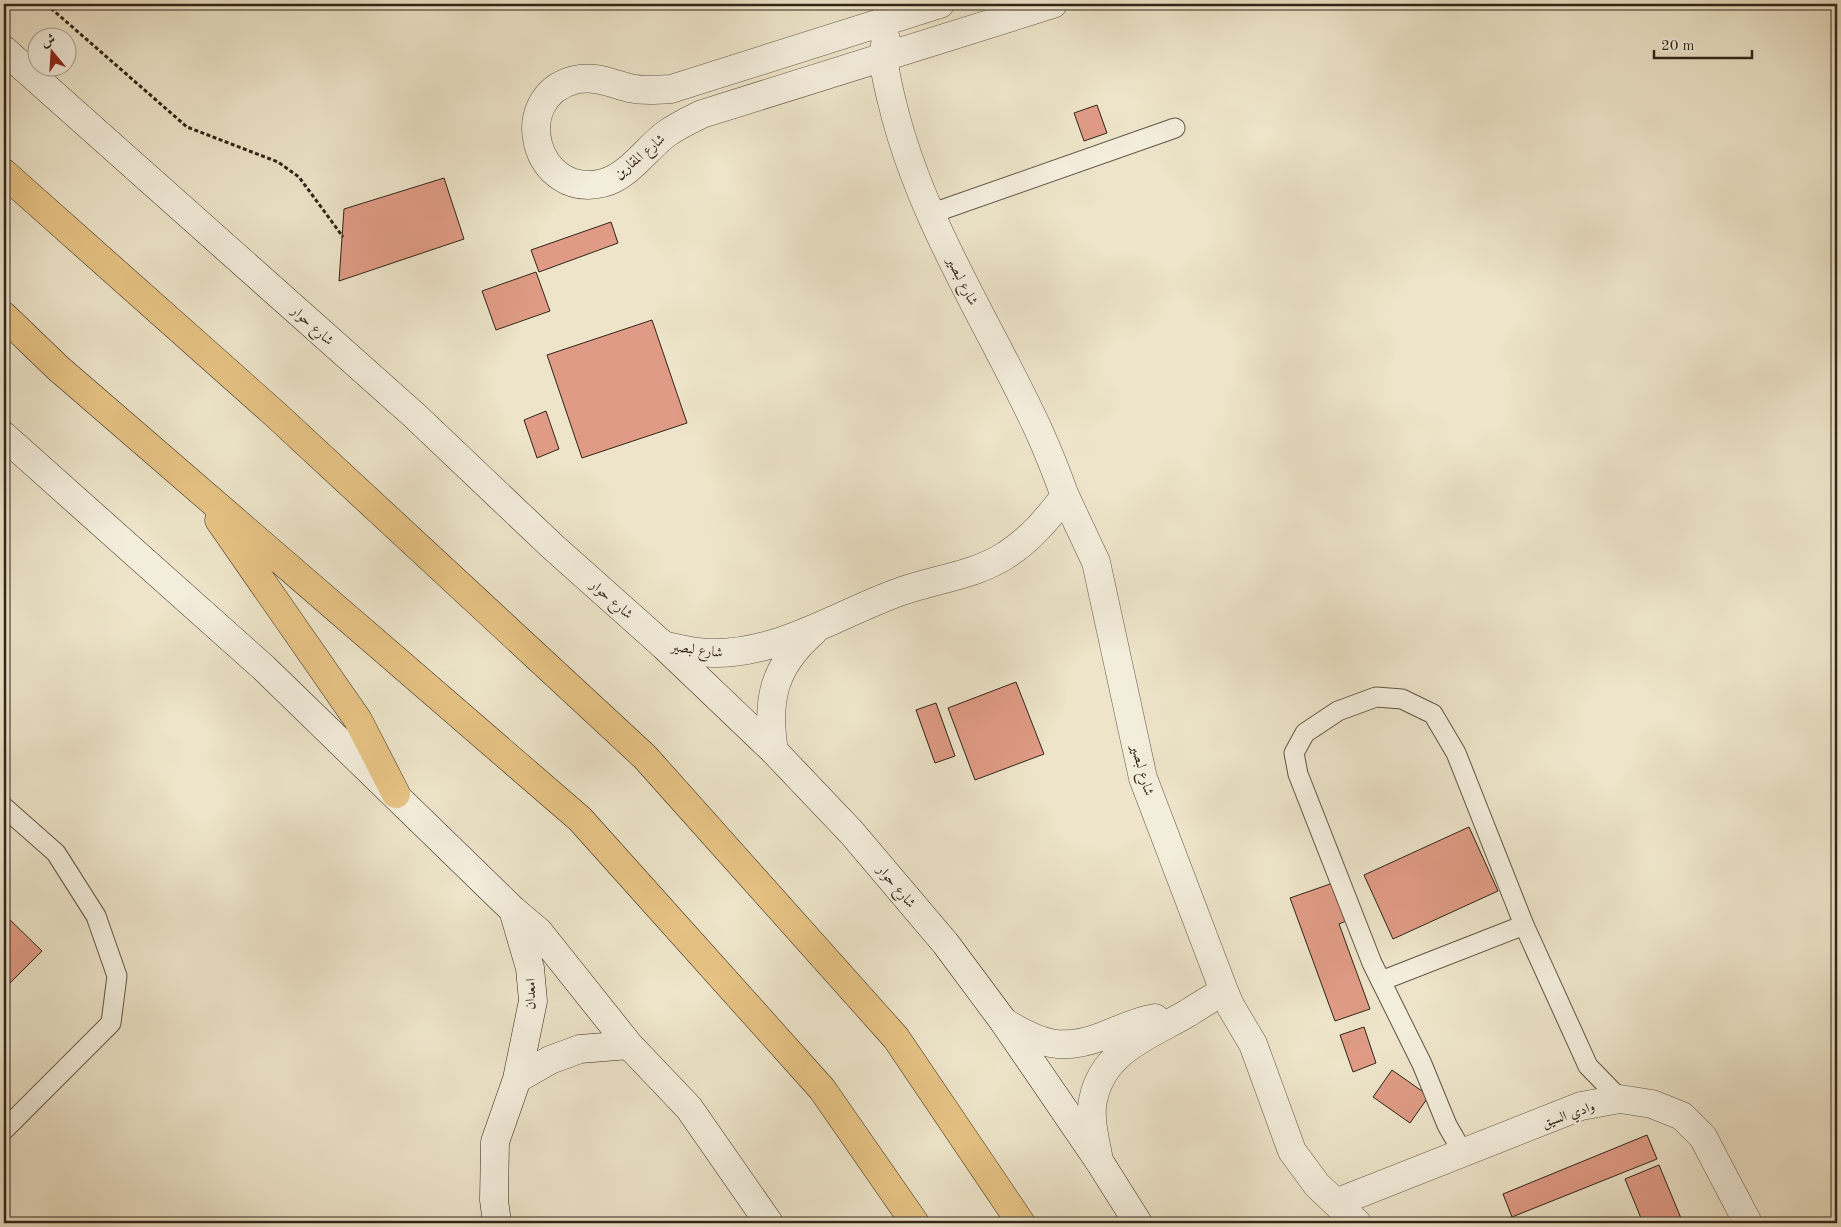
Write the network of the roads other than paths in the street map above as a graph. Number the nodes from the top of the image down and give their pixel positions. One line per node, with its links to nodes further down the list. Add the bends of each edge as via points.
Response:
1 (940, 4): 3 (street, شارع المقارين)
2 (1054, 4): 5 (street, شارع المقارين)
3 (898, 18): 5 (street, via 887,36); 5 (street, شارع المقارين, via 671,89 630,88 599,78 571,81 548,96 541,108 536,135 538,148 549,166 565,179 585,184 606,182 618,176 667,133 702,114)
4 (4, 50): 14 (street, شارع حوار, via 407,409)
5 (884, 57): 8 (street, شارع لبصير, via 910,166)
6 (1175, 128): 8 (lane)
7 (4, 173): 34 (highway, via 275,414 644,757 896,1038)
8 (930, 214): 12 (street, شارع لبصير, via 1038,428)
9 (4, 316): 11 (highway, via 58,368)
10 (4, 436): 16 (street, via 264,668)
11 (197, 488): 16 (highway, via 358,720); 33 (highway, via 580,819 822,1089)
12 (1065, 496): 13 (street, شارع لبصير, via 1045,522 1006,556 902,591); 21 (street, شارع لبصير, via 1096,562 1143,778)
13 (818, 628): 14 (street, شارع لبصير, via 767,646 734,653 710,653); 15 (street, شارع لبصير, via 801,643 777,679 771,700 770,722)
14 (663, 645): 15 (street, شارع حوار)
15 (774, 751): 23 (street, شارع حوار, via 896,884)
16 (396, 794): 18 (street)
17 (4, 807): 27 (lane, via 56,853 96,916 117,976 111,1023)
18 (513, 910): 24 (street, via 539,932); 25 (street, امعدان, via 530,968 533,1001)
19 (1524, 925): 20 (lane); 20 (lane, via 1456,753 1433,714 1402,699 1376,697 1338,711 1305,732 1294,753 1298,774); 26 (lane, via 1588,1066)
20 (1381, 981): 28 (lane)
21 (1224, 991): 22 (street); 30 (street, شارع لبصير, via 1253,1044 1292,1151 1317,1184)
22 (1179, 1016): 23 (street, via 1146,1020 1087,1042 1068,1044 1032,1039); 29 (street, via 1120,1051 1098,1082 1092,1102 1092,1121)
23 (1004, 1022): 29 (street, شارع حوار)
24 (629, 1045): 25 (street, via 580,1049 550,1060); 32 (street, via 689,1108)
25 (517, 1080): 31 (street, امعدان, via 496,1142)
26 (1620, 1099): 28 (street, وادي السيق, via 1581,1106); 37 (street, وادي السيق, via 1652,1104 1682,1116 1703,1137)
27 (4, 1130)
28 (1463, 1153): 30 (street, وادي السيق)
29 (1099, 1161): 35 (street, شارع حوار)
30 (1338, 1202): 36 (street, شارع لبصير)
31 (496, 1223)
32 (769, 1223)
33 (915, 1223)
34 (1021, 1223)
35 (1138, 1223)
36 (1357, 1223)
37 (1748, 1223)

